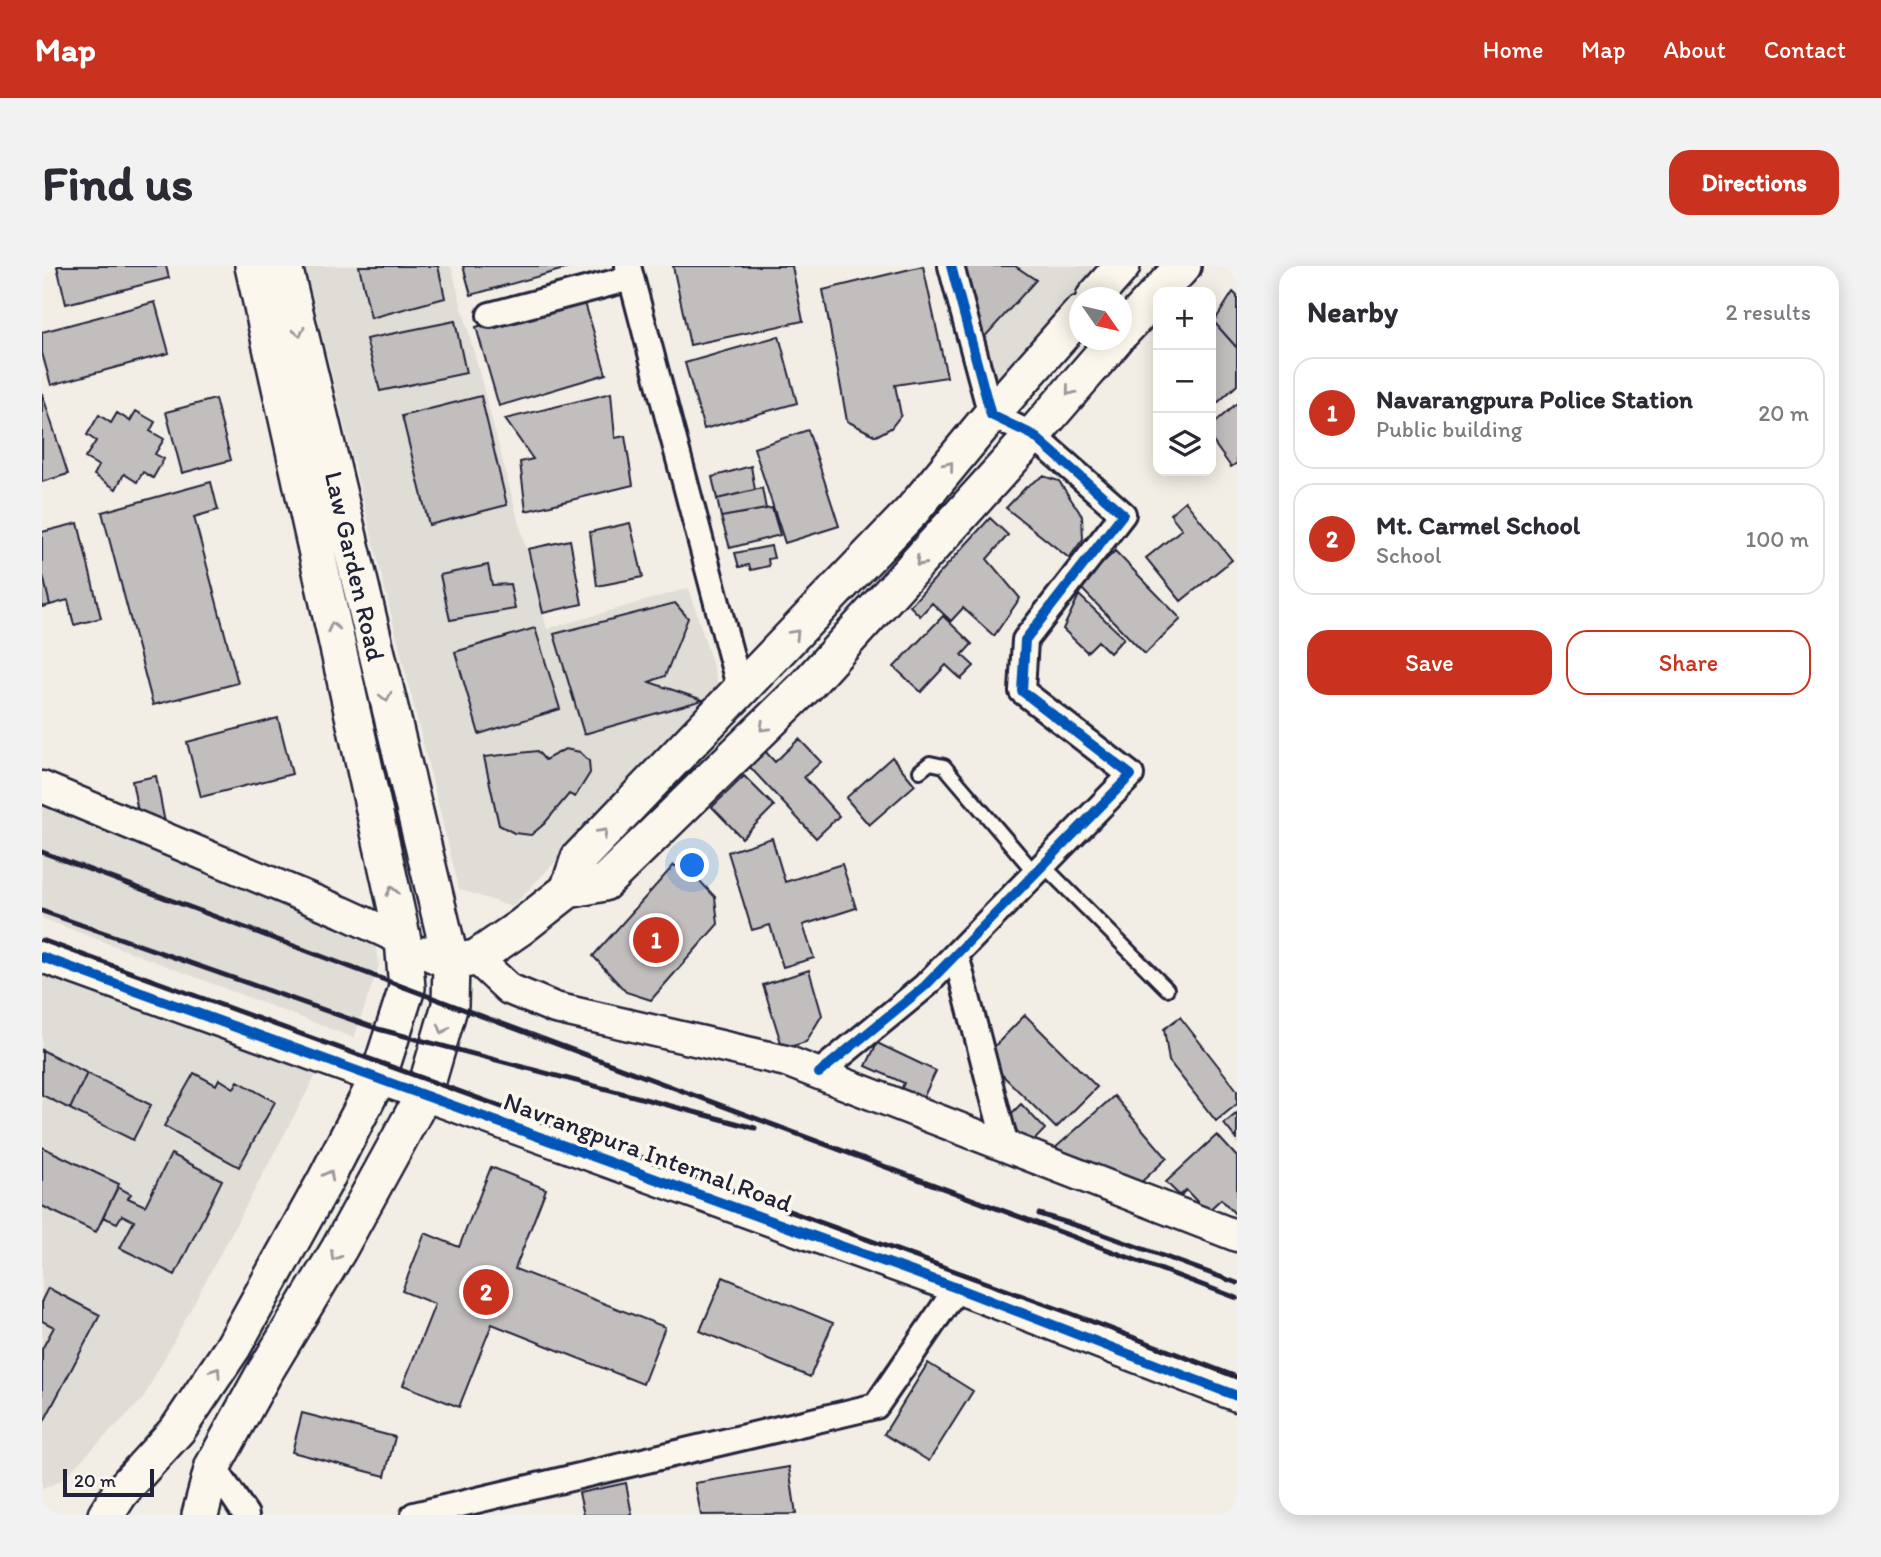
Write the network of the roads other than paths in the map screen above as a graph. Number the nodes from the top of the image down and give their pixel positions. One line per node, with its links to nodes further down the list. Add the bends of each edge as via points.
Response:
1 (253, 266): 21 (main road, one-way to 1)
2 (284, 266): 24 (main road, Law Garden Road, one-way to 24, via 426,865)
3 (951, 266): 14 (street)
4 (1122, 266): 7 (main road)
5 (1183, 266): 8 (main road)
6 (630, 272): 10 (street); 16 (street)
7 (1104, 287)
8 (1164, 287)
9 (1153, 299): 11 (main road)
10 (490, 314)
11 (1132, 321)
12 (1069, 326): 14 (main road)
13 (1106, 350): 15 (main road, one-way to 15)
14 (991, 415): 15 (street); 16 (main road, one-way to 14, via 912,511)
15 (1033, 435): 19 (street, via 1123,513 1024,640 1021,691 1130,775); 20 (main road, one-way to 20, via 806,686 604,883)
16 (740, 690): 20 (main road, one-way to 16, via 579,858)
17 (920, 771): 19 (lane, via 930,763 944,766)
18 (42, 787): 21 (street)
19 (1039, 869): 22 (street); 25 (lane)
20 (568, 890): 24 (main road, via 521,927)
21 (403, 940): 24 (main road); 27 (main road, via 407,988)
22 (956, 955): 26 (street); 29 (street)
23 (42, 957): 27 (street, Navrangpura Internal Road)
24 (463, 960): 26 (street, via 509,989 555,1008 786,1061); 28 (main road, Law Garden Road, one-way to 28)
25 (1167, 989)
26 (819, 1073): 29 (street)
27 (378, 1079): 28 (street, Navrangpura Internal Road); 34 (main road, one-way to 27, via 178,1429 233,1347)
28 (424, 1094): 31 (street, Navrangpura Internal Road); 33 (main road, Law Garden Road, one-way to 33)
29 (1006, 1146): 30 (street)
30 (1237, 1236)
31 (957, 1288): 32 (street, Navrangpura Internal Road); 37 (street, via 876,1406)
32 (1237, 1396)
33 (212, 1466): 35 (main road, Law Garden Road); 36 (street)
34 (106, 1515)
35 (200, 1515)
36 (246, 1515)
37 (414, 1515)

